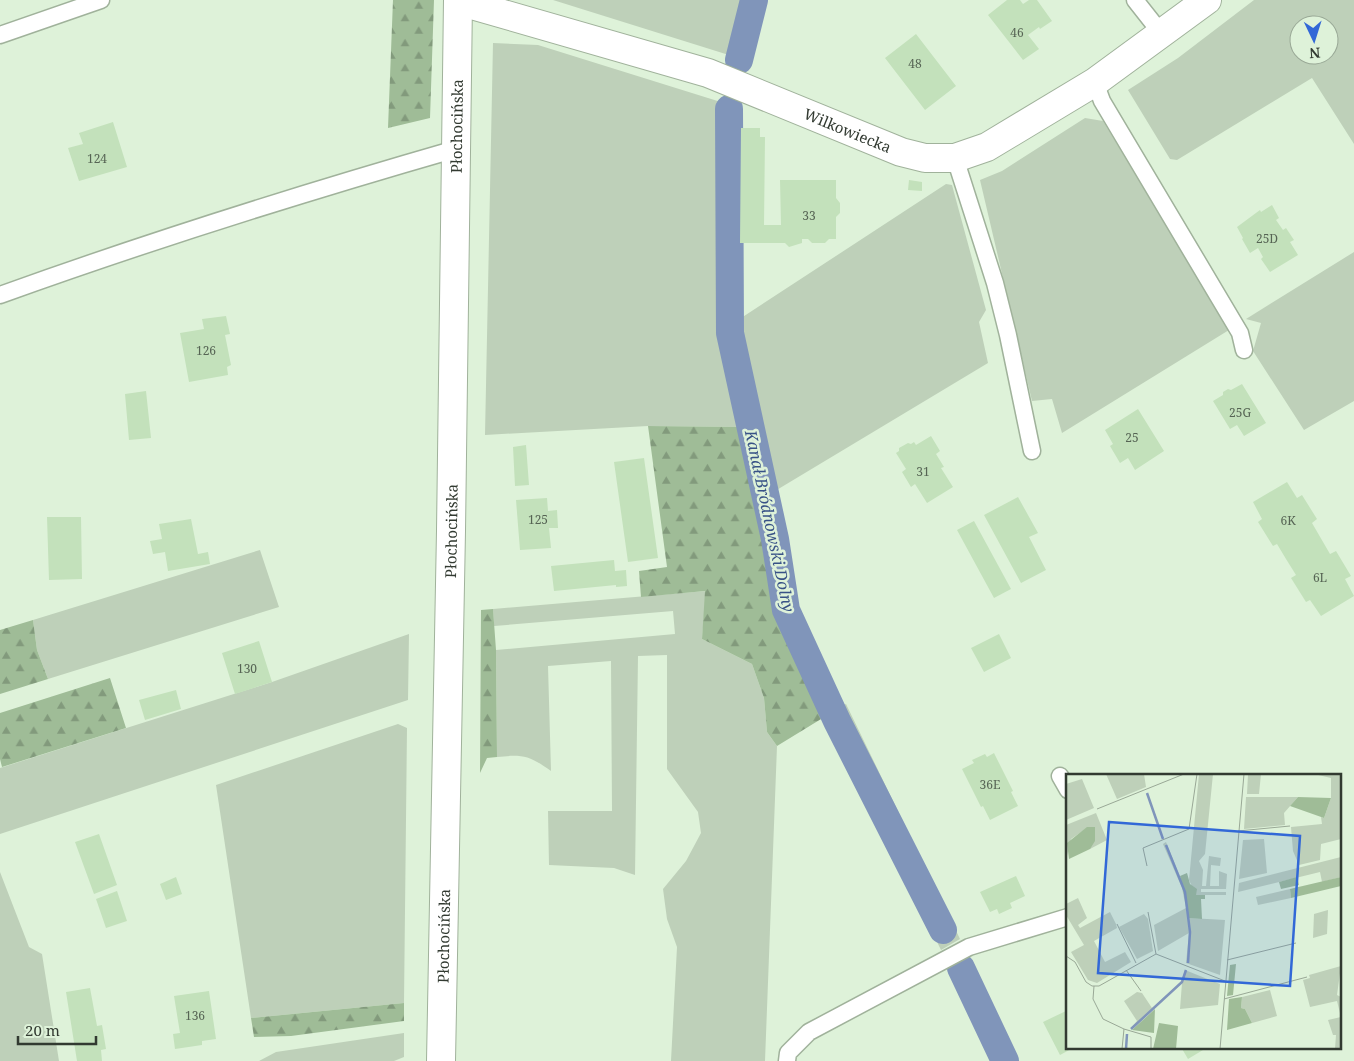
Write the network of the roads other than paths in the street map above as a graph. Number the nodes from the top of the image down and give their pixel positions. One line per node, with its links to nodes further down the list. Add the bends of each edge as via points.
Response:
1 (101, 0): 6 (lane)
2 (458, 0): 8 (main road, Płochocińska); 9 (main road, Wilkowiecka, via 708,74 901,152 925,158)
3 (1135, 0): 5 (lane)
4 (1207, 0): 5 (main road, Wilkowiecka)
5 (1161, 33): 7 (main road, Wilkowiecka)
6 (0, 35)
7 (1095, 82): 9 (main road, Wilkowiecka, via 987,147); 11 (lane, via 1102,101 1240,333)
8 (456, 149): 10 (lane, via 305,193); 14 (main road, Płochocińska)
9 (955, 158): 12 (lane, via 995,283)
10 (0, 295)
11 (1244, 350)
12 (1032, 451)
13 (1066, 918): 15 (lane, via 969,947 809,1032 788,1053)
14 (441, 1061)
15 (787, 1061)

